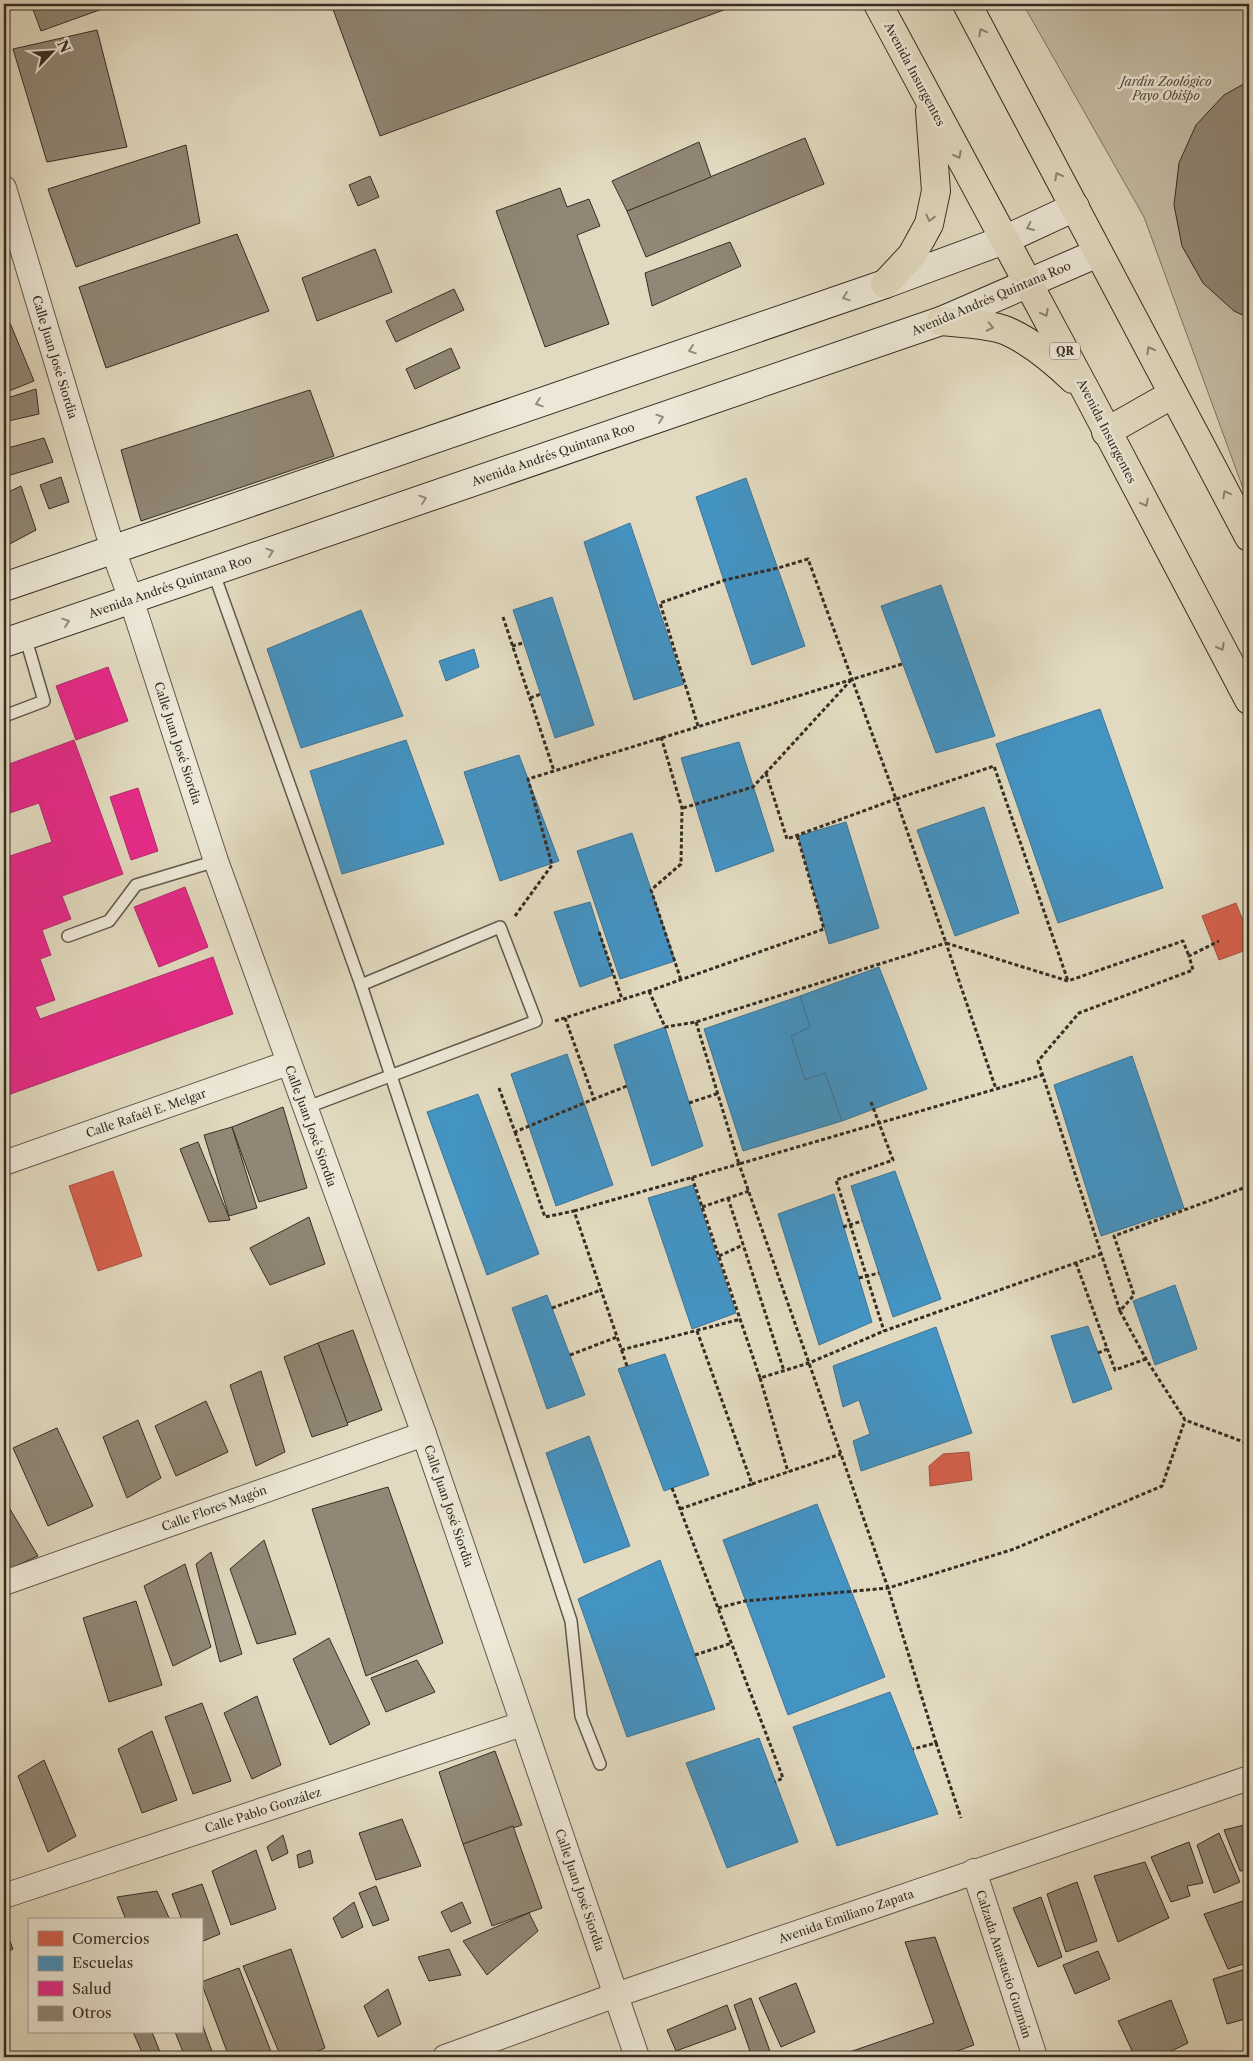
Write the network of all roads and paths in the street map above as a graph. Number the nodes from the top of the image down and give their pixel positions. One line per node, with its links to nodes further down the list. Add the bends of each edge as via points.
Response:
1 (878, 4): 3 (main road, Avenida Insurgentes / QR)
2 (967, 4): 5 (main road, one-way to 2)
3 (929, 100): 6 (main road, Avenida Insurgentes / QR, one-way to 6); 8 (main road, one-way to 8, via 936,191 929,224 912,255)
4 (4, 188): 15 (street, Calle Juan José Siordia)
5 (1075, 207): 6 (main road, one-way to 6); 7 (main road)
6 (1004, 240): 8 (main road); 9 (main road, Avenida Insurgentes / QR)
7 (1098, 253): 9 (main road, Avenida Andrés Quintana Roo); 12 (main road, one-way to 7)
8 (885, 284): 15 (main road, one-way to 15)
9 (1029, 284): 10 (main road, Avenida Andrés Quintana Roo); 11 (main road, Avenida Insurgentes / QR, one-way to 11)
10 (941, 322): 11 (main road, one-way to 11, via 1006,331 1035,346); 16 (main road, Avenida Andrés Quintana Roo, one-way to 10)
11 (1086, 390): 13 (main road, Avenida Insurgentes / QR)
12 (1173, 394): 13 (main road); 14 (main road, one-way to 12)
13 (1106, 432): 27 (main road, Avenida Insurgentes / QR, one-way to 27)
14 (1249, 537)
15 (113, 550): 17 (main road); 18 (street, Calle Juan José Siordia)
16 (214, 571): 18 (main road, Avenida Andrés Quintana Roo); 45 (lane)
17 (4, 587)
18 (131, 599): 20 (main road, Avenida Andrés Quintana Roo, one-way to 18); 36 (street, Calle Juan José Siordia)
19 (503, 617): 22 (path)
20 (14, 639): 28 (lane, via 44,701)
21 (523, 642): 22 (path)
22 (512, 646): 26 (path)
23 (902, 664): 24 (path)
24 (852, 680): 29 (path); 29 (path, via 808,559 725,580 660,603); 32 (path); 33 (path)
25 (541, 694): 26 (path)
26 (530, 698): 31 (path)
27 (1249, 700)
28 (7, 715)
29 (698, 726): 30 (path)
30 (661, 737): 31 (path); 34 (path)
31 (554, 771): 37 (path, via 528,779 552,865)
32 (766, 773): 34 (path, via 753,787); 35 (path, via 787,839)
33 (896, 799): 35 (path); 41 (path); 44 (path, via 994,766)
34 (682, 808): 43 (path, via 681,864 651,890)
35 (797, 836): 43 (path, via 824,929)
36 (216, 861): 39 (lane, via 136,885 109,921); 51 (street, Calle Juan José Siordia)
37 (513, 918)
38 (599, 932): 47 (path)
39 (68, 936)
40 (1219, 941): 42 (path)
41 (946, 942): 44 (path); 50 (path); 56 (path)
42 (1189, 956): 44 (path, via 1183,941); 52 (path, via 1193,970 1080,1013 1038,1061)
43 (681, 980): 46 (path)
44 (1068, 981)
45 (361, 985): 53 (lane); 53 (lane, via 500,927 536,1021)
46 (649, 991): 47 (path); 50 (path, via 664,1027)
47 (622, 999): 48 (path)
48 (565, 1018): 49 (path); 58 (path)
49 (550, 1022)
50 (696, 1022): 57 (path)
51 (288, 1063): 61 (street, Calle Juan José Siordia); 64 (street, Calle Rafaél E. Melgar)
52 (1042, 1075): 56 (path); 76 (path)
53 (392, 1076): 61 (lane); 114 (lane, via 571,1621 581,1716)
54 (627, 1086): 58 (path)
55 (499, 1088): 63 (path)
56 (996, 1089): 62 (path)
57 (719, 1093): 60 (path); 65 (path)
58 (594, 1099): 63 (path)
59 (871, 1102): 62 (path)
60 (689, 1103)
61 (305, 1108): 99 (street, Calle Juan José Siordia)
62 (880, 1123): 65 (path); 73 (path, via 893,1160 836,1180)
63 (515, 1132): 71 (path, via 545,1217)
64 (4, 1163)
65 (740, 1164): 66 (path); 68 (path)
66 (692, 1178): 70 (path); 71 (path)
67 (1249, 1186): 84 (path, via 1114,1236 1134,1295)
68 (749, 1191): 69 (path); 94 (path)
69 (728, 1198): 70 (path); 75 (path)
70 (702, 1207): 77 (path)
71 (574, 1211): 82 (path)
72 (862, 1221): 73 (path)
73 (850, 1223): 74 (path); 80 (path)
74 (844, 1227)
75 (743, 1245): 77 (path); 96 (path)
76 (1101, 1254): 78 (path); 84 (path)
77 (719, 1256): 85 (path)
78 (1076, 1263): 87 (path); 89 (path)
79 (879, 1273): 80 (path)
80 (866, 1275): 81 (path); 87 (path)
81 (859, 1278)
82 (601, 1290): 83 (path); 88 (path)
83 (552, 1308)
84 (1120, 1311): 93 (path)
85 (741, 1319): 86 (path); 97 (path)
86 (697, 1330): 90 (path); 103 (path)
87 (884, 1331): 94 (path)
88 (617, 1337): 90 (path); 92 (path)
89 (1107, 1349): 91 (path); 93 (path, via 1115,1370)
90 (621, 1350): 95 (path)
91 (1098, 1353)
92 (570, 1355)
93 (1146, 1359): 98 (path)
94 (809, 1363): 96 (path); 101 (path)
95 (627, 1366)
96 (784, 1371): 97 (path)
97 (760, 1378): 102 (path)
98 (1184, 1420): 100 (path); 107 (path, via 1162,1486 1014,1549)
99 (424, 1434): 106 (street, Calle Flores Magón); 111 (street, Calle Juan José Siordia)
100 (1249, 1444)
101 (841, 1454): 102 (path); 107 (path)
102 (788, 1472): 103 (path)
103 (752, 1484): 105 (path)
104 (672, 1488): 105 (path)
105 (680, 1509): 108 (path)
106 (4, 1583)
107 (888, 1588): 108 (path, via 745,1600); 112 (path)
108 (718, 1608): 109 (path)
109 (732, 1643): 110 (path); 116 (path, via 783,1778)
110 (695, 1655)
111 (522, 1724): 119 (street, Calle Pablo González); 120 (street, Calle Juan José Siordia)
112 (936, 1742): 113 (path); 117 (path)
113 (913, 1749)
114 (600, 1764)
115 (1249, 1778): 118 (street, Avenida Emiliano Zapata)
116 (775, 1782)
117 (961, 1818)
118 (974, 1871): 120 (street, Avenida Emiliano Zapata); 123 (street, Calzada Anastacio Guzmán)
119 (4, 1896)
120 (616, 1995): 121 (street, Avenida Emiliano Zapata); 122 (street, Calle Juan José Siordia)
121 (444, 2057)
122 (637, 2057)
123 (1035, 2057)

